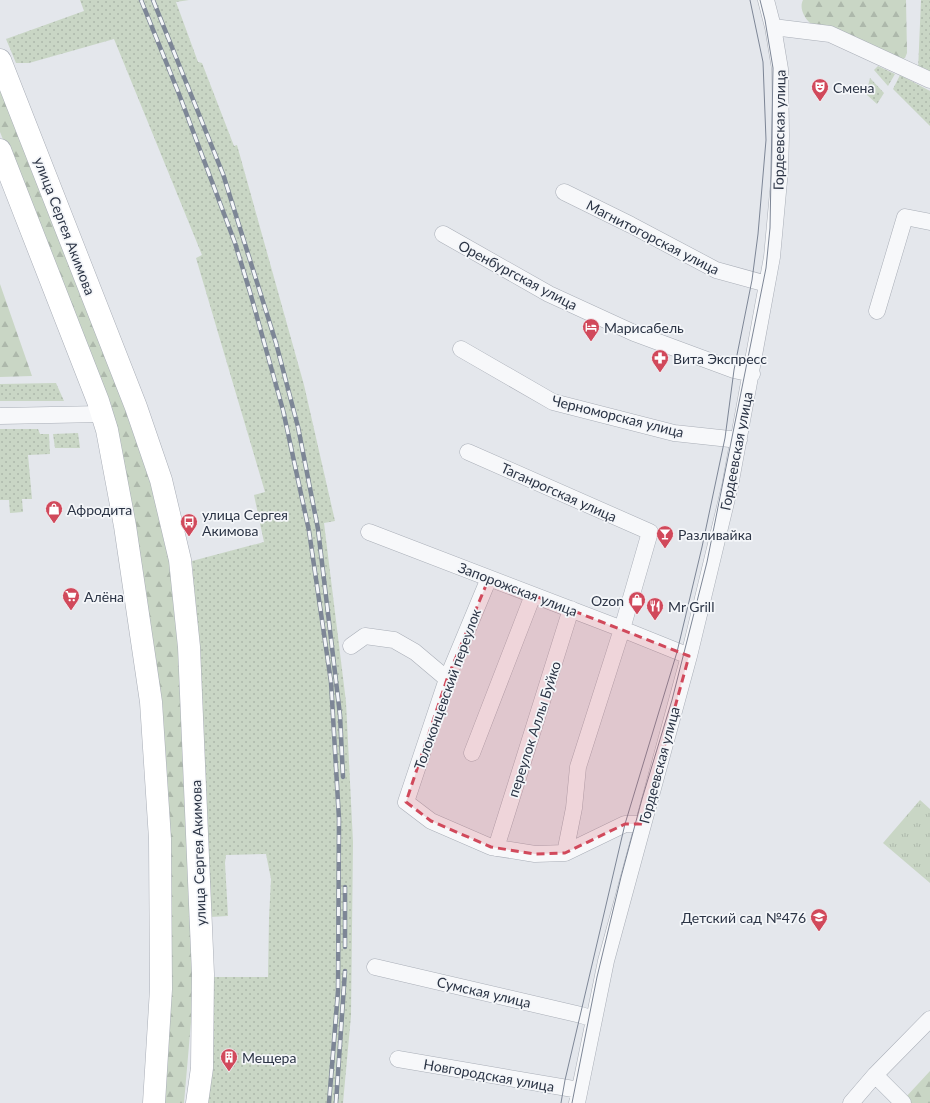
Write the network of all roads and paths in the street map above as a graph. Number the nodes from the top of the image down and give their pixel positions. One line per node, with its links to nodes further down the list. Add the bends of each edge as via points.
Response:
1 (766, 0): 2 (street, Гордеевская улица)
2 (773, 27): 4 (street, via 830,34); 9 (street, Гордеевская улица, via 780,69 782,136 772,257)
3 (0, 60): 36 (main road, улица Сергея Акимова, via 136,408 161,480 180,560 189,647 203,974 202,1068)
4 (930, 80)
5 (0, 150): 13 (main road)
6 (564, 192): 9 (street, Магнитогорская улица, via 716,270)
7 (930, 222): 10 (street, via 905,217)
8 (443, 234): 12 (street, Оренбургская улица, via 549,294 634,332 734,370)
9 (767, 284): 12 (street, Гордеевская улица)
10 (877, 311)
11 (461, 349): 15 (street, Черноморская улица, via 553,402 674,433)
12 (752, 374): 15 (street, Гордеевская улица)
13 (102, 414): 14 (street); 35 (main road, via 125,526 151,702 160,839 161,989)
14 (0, 416)
15 (739, 440): 23 (street, Гордеевская улица)
16 (468, 452): 21 (street, Таганрогская улица, via 650,532)
17 (368, 532): 18 (street, Запорожская улица)
18 (489, 578): 19 (street, Запорожская улица); 24 (street, Толоконцевский переулок)
19 (533, 595): 20 (street, Запорожская улица); 25 (street)
20 (571, 610): 21 (street, Запорожская улица); 27 (street, переулок Аллы Буйко)
21 (622, 629): 23 (street, Запорожская улица); 28 (street, via 578,767 574,808)
22 (351, 646): 24 (street, via 365,636 394,640 415,652)
23 (689, 656): 26 (street, Гордеевская улица)
24 (447, 680): 27 (street, Толоконцевский переулок, via 406,802 431,822)
25 (472, 753)
26 (642, 824): 28 (street, via 625,824); 30 (street, Гордеевская улица, via 606,961)
27 (496, 848): 28 (street, via 535,854)
28 (565, 853)
29 (375, 967): 30 (street, Сумская улица)
30 (594, 1019): 34 (street, Гордеевская улица)
31 (930, 1019): 33 (street)
32 (398, 1059): 34 (street, Новгородская улица)
33 (875, 1075): 37 (street); 38 (street)
34 (578, 1097)
35 (154, 1103)
36 (197, 1103)
37 (851, 1103)
38 (903, 1103)

